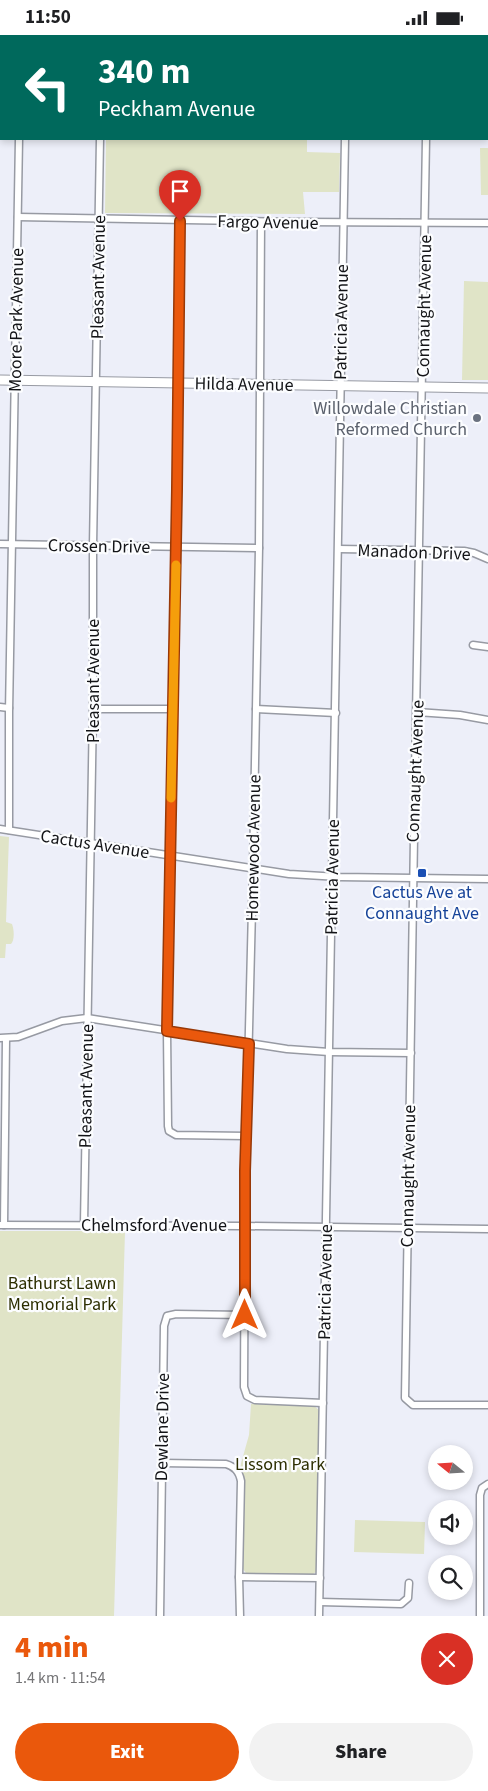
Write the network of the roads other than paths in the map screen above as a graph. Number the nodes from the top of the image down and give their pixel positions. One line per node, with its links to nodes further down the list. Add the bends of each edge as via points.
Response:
1 (20, 140): 5 (street, Moore Park Avenue)
2 (100, 140): 6 (street, Pleasant Avenue)
3 (345, 140): 10 (street, Patricia Avenue)
4 (426, 140): 9 (street, Connaught Avenue)
5 (18, 217): 6 (street, Fargo Avenue); 13 (street, Moore Park Avenue)
6 (98, 219): 7 (street, Fargo Avenue); 14 (street, Pleasant Avenue)
7 (180, 221): 8 (street, Fargo Avenue); 15 (street)
8 (261, 222): 10 (street, Fargo Avenue); 16 (street, Homewood Avenue)
9 (425, 222): 10 (street, Fargo Avenue); 11 (street, Fargo Avenue); 18 (street, Connaught Avenue)
10 (343, 223): 17 (street, Patricia Avenue)
11 (488, 223)
12 (0, 381): 13 (street, Hilda Avenue)
13 (15, 381): 14 (street, Hilda Avenue); 21 (street, Moore Park Avenue)
14 (96, 381): 15 (street, Hilda Avenue); 22 (street, Pleasant Avenue)
15 (179, 383): 16 (street, Hilda Avenue); 23 (street)
16 (260, 384): 17 (street, Hilda Avenue); 24 (street, Homewood Avenue)
17 (340, 386): 18 (street, Hilda Avenue); 25 (street, Patricia Avenue)
18 (422, 387): 19 (street, Hilda Avenue); 26 (street, Connaught Avenue)
19 (488, 388)
20 (0, 544): 21 (street, Crossen Drive)
21 (12, 545): 22 (street, Crossen Drive); 31 (street, Moore Park Avenue)
22 (93, 546): 23 (street, Crossen Drive); 32 (street, Pleasant Avenue)
23 (176, 547): 24 (street, Crossen Drive); 33 (street)
24 (259, 548): 34 (street, Homewood Avenue)
25 (339, 549): 26 (street, Manadon Drive); 36 (street, Patricia Avenue)
26 (419, 551): 27 (street, Manadon Drive, via 469,552); 35 (street, Connaught Avenue)
27 (488, 559)
28 (473, 645): 29 (street)
29 (488, 647)
30 (0, 707): 31 (street)
31 (9, 707): 39 (street, Moore Park Avenue)
32 (93, 709): 33 (street); 40 (street, Pleasant Avenue)
33 (173, 709): 41 (street)
34 (256, 709): 36 (street); 42 (street, Homewood Avenue)
35 (417, 712): 37 (street); 44 (street, Connaught Avenue)
36 (336, 713): 43 (street, Patricia Avenue)
37 (488, 720)
38 (0, 829): 39 (street, Cactus Avenue)
39 (9, 830): 40 (street, Cactus Avenue)
40 (90, 844): 41 (street, Cactus Avenue); 46 (street, Pleasant Avenue)
41 (170, 856): 42 (street, Cactus Avenue); 47 (street)
42 (253, 869): 43 (street, Cactus Avenue); 49 (street, Homewood Avenue)
43 (332, 876): 44 (street, Cactus Avenue); 50 (street, Patricia Avenue)
44 (412, 877): 45 (street, Cactus Avenue); 51 (street, Connaught Avenue)
45 (488, 879)
46 (87, 1018): 47 (street); 48 (street, via 62,1021 27,1035); 53 (street, Pleasant Avenue)
47 (167, 1031): 49 (street); 52 (street, via 169,1131 176,1135)
48 (3, 1038): 54 (street)
49 (249, 1044): 50 (street); 52 (street, Homewood Avenue)
50 (329, 1052): 51 (street); 56 (street, Patricia Avenue)
51 (410, 1053): 57 (street, Connaught Avenue)
52 (246, 1136): 55 (street, Homewood Avenue)
53 (84, 1224): 54 (street, Chelmsford Avenue); 55 (street, Chelmsford Avenue)
54 (2, 1225)
55 (245, 1225): 56 (street, Chelmsford Avenue); 59 (street, Homewood Avenue)
56 (326, 1227): 57 (street, Chelmsford Avenue); 60 (street, Patricia Avenue)
57 (407, 1229): 58 (street, Chelmsford Avenue); 61 (street, Connaught Avenue, via 405,1398 413,1405)
58 (488, 1229)
59 (245, 1315): 60 (street, Homewood Avenue, via 244,1387 247,1396); 62 (street, Dewlane Drive, via 167,1316 164,1326)
60 (323, 1403): 67 (street, Patricia Avenue)
61 (488, 1405)
62 (162, 1463): 66 (street, via 226,1464 238,1471); 70 (street, Dewlane Drive)
63 (488, 1484): 64 (street, via 480,1495)
64 (479, 1576): 65 (street); 73 (street)
65 (488, 1576)
66 (239, 1577): 67 (street); 71 (street)
67 (320, 1578): 69 (street, Patricia Avenue)
68 (409, 1583): 69 (street, via 408,1599 401,1604)
69 (320, 1601): 72 (street, Patricia Avenue)
70 (160, 1616)
71 (240, 1616)
72 (319, 1616)
73 (480, 1616)

